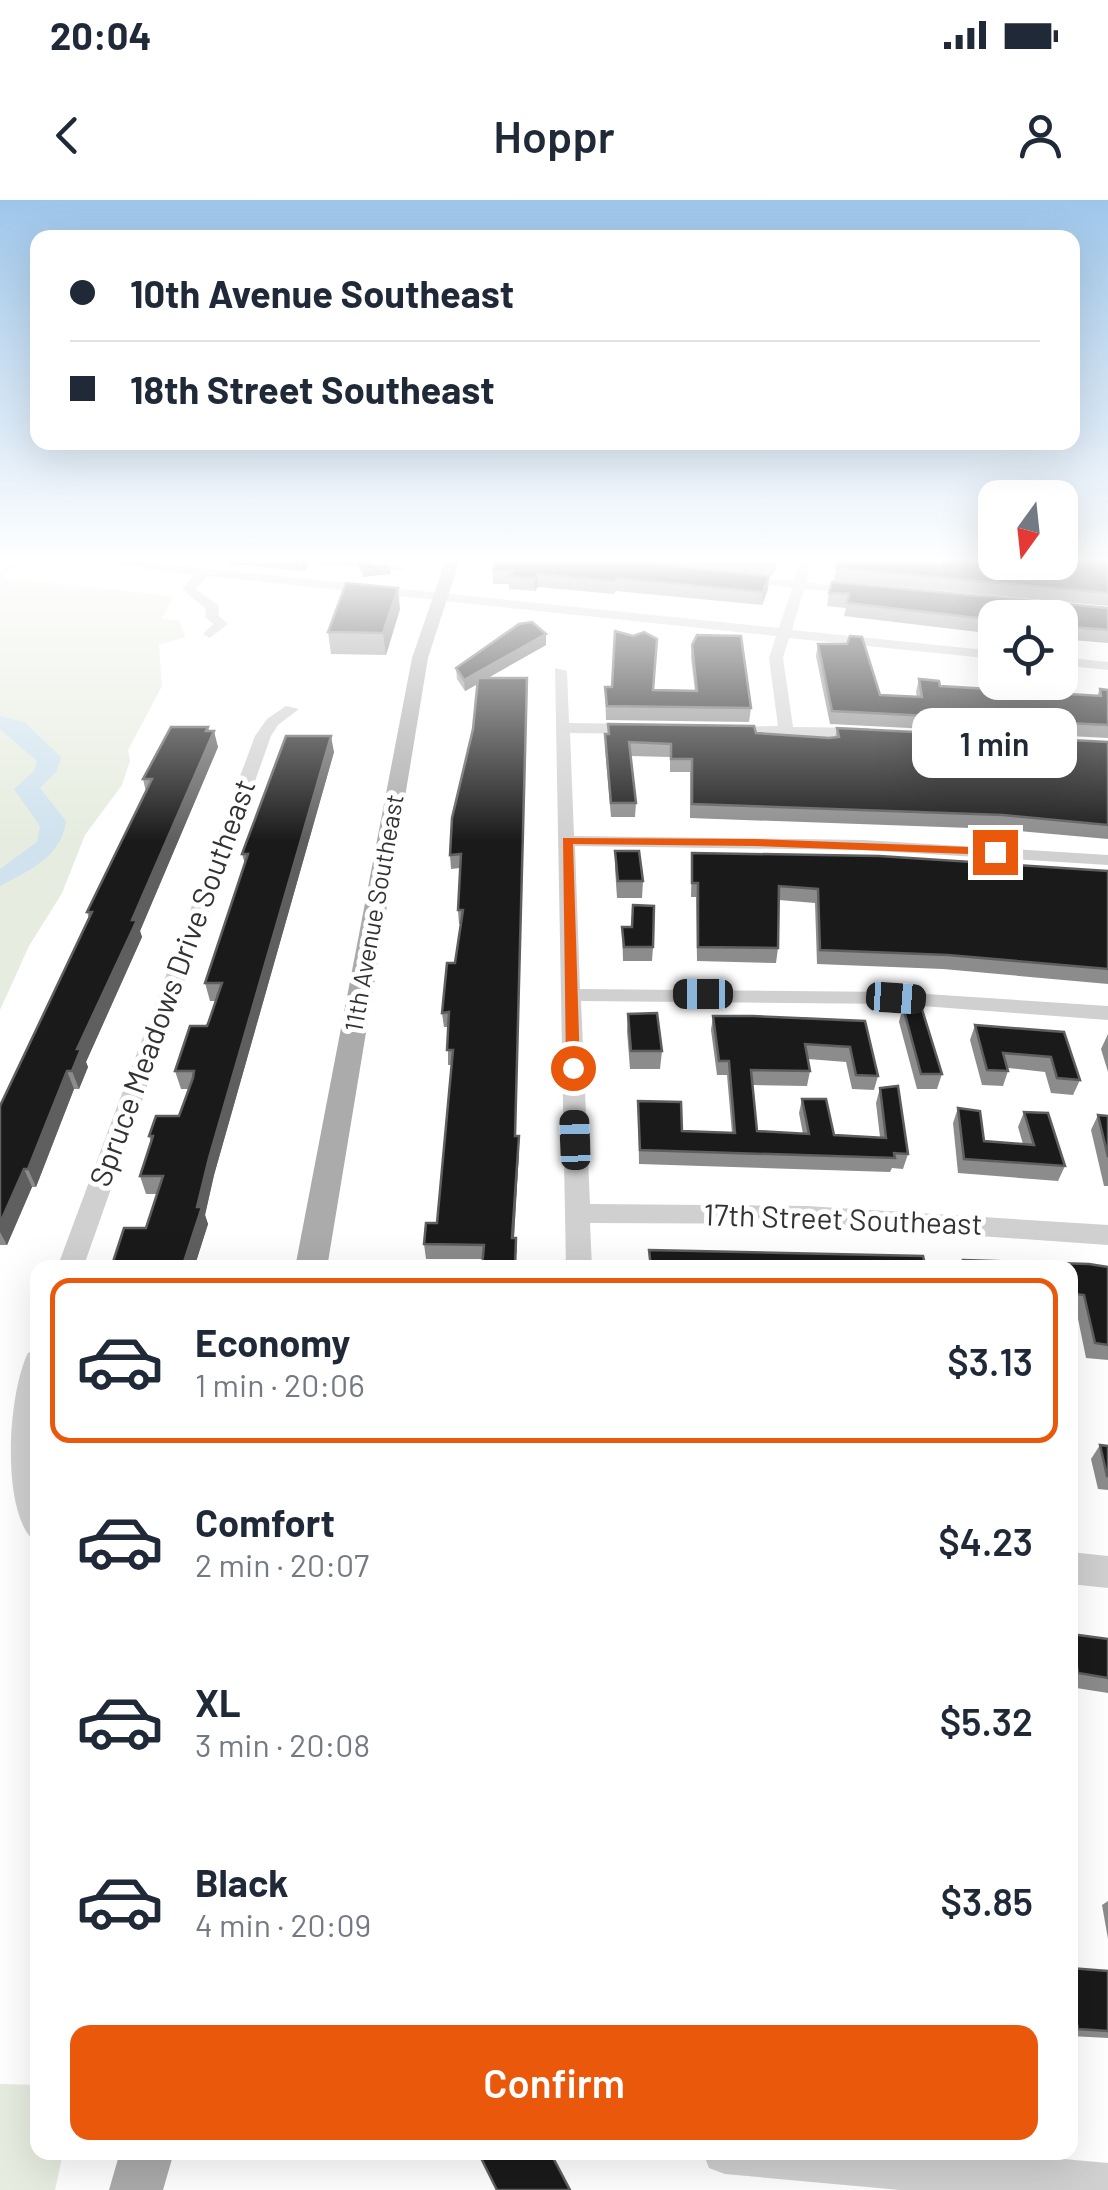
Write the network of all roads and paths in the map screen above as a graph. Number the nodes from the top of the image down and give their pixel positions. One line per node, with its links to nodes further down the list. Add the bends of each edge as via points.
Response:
1 (424, 655): 19 (main road, 11th Avenue Southeast)
2 (778, 655): 10 (street)
3 (1078, 663): 4 (street)
4 (1108, 666)
5 (560, 670): 7 (street)
6 (292, 709): 18 (street, Spruce Meadows Drive Southeast, via 263,736)
7 (561, 728): 8 (street); 12 (street)
8 (657, 729)
9 (711, 730): 10 (street)
10 (786, 730): 11 (street)
11 (892, 734)
12 (568, 841): 13 (street, via 862,845); 14 (street)
13 (1108, 860)
14 (571, 995): 15 (street, via 896,998); 16 (street)
15 (1108, 1013)
16 (578, 1213): 17 (street, 17th Street Southeast, via 807,1215); 20 (street)
17 (1108, 1235)
18 (73, 1260)
19 (312, 1260)
20 (579, 1260)
21 (30, 1384): 22 (street, via 15,1428 10,1473)
22 (30, 1519)
23 (1078, 1569): 24 (street)
24 (1108, 1572)
25 (145, 2160): 29 (main road)
26 (155, 2160): 30 (main road)
27 (815, 2160): 28 (street)
28 (1108, 2186)
29 (136, 2190)
30 (152, 2190)

